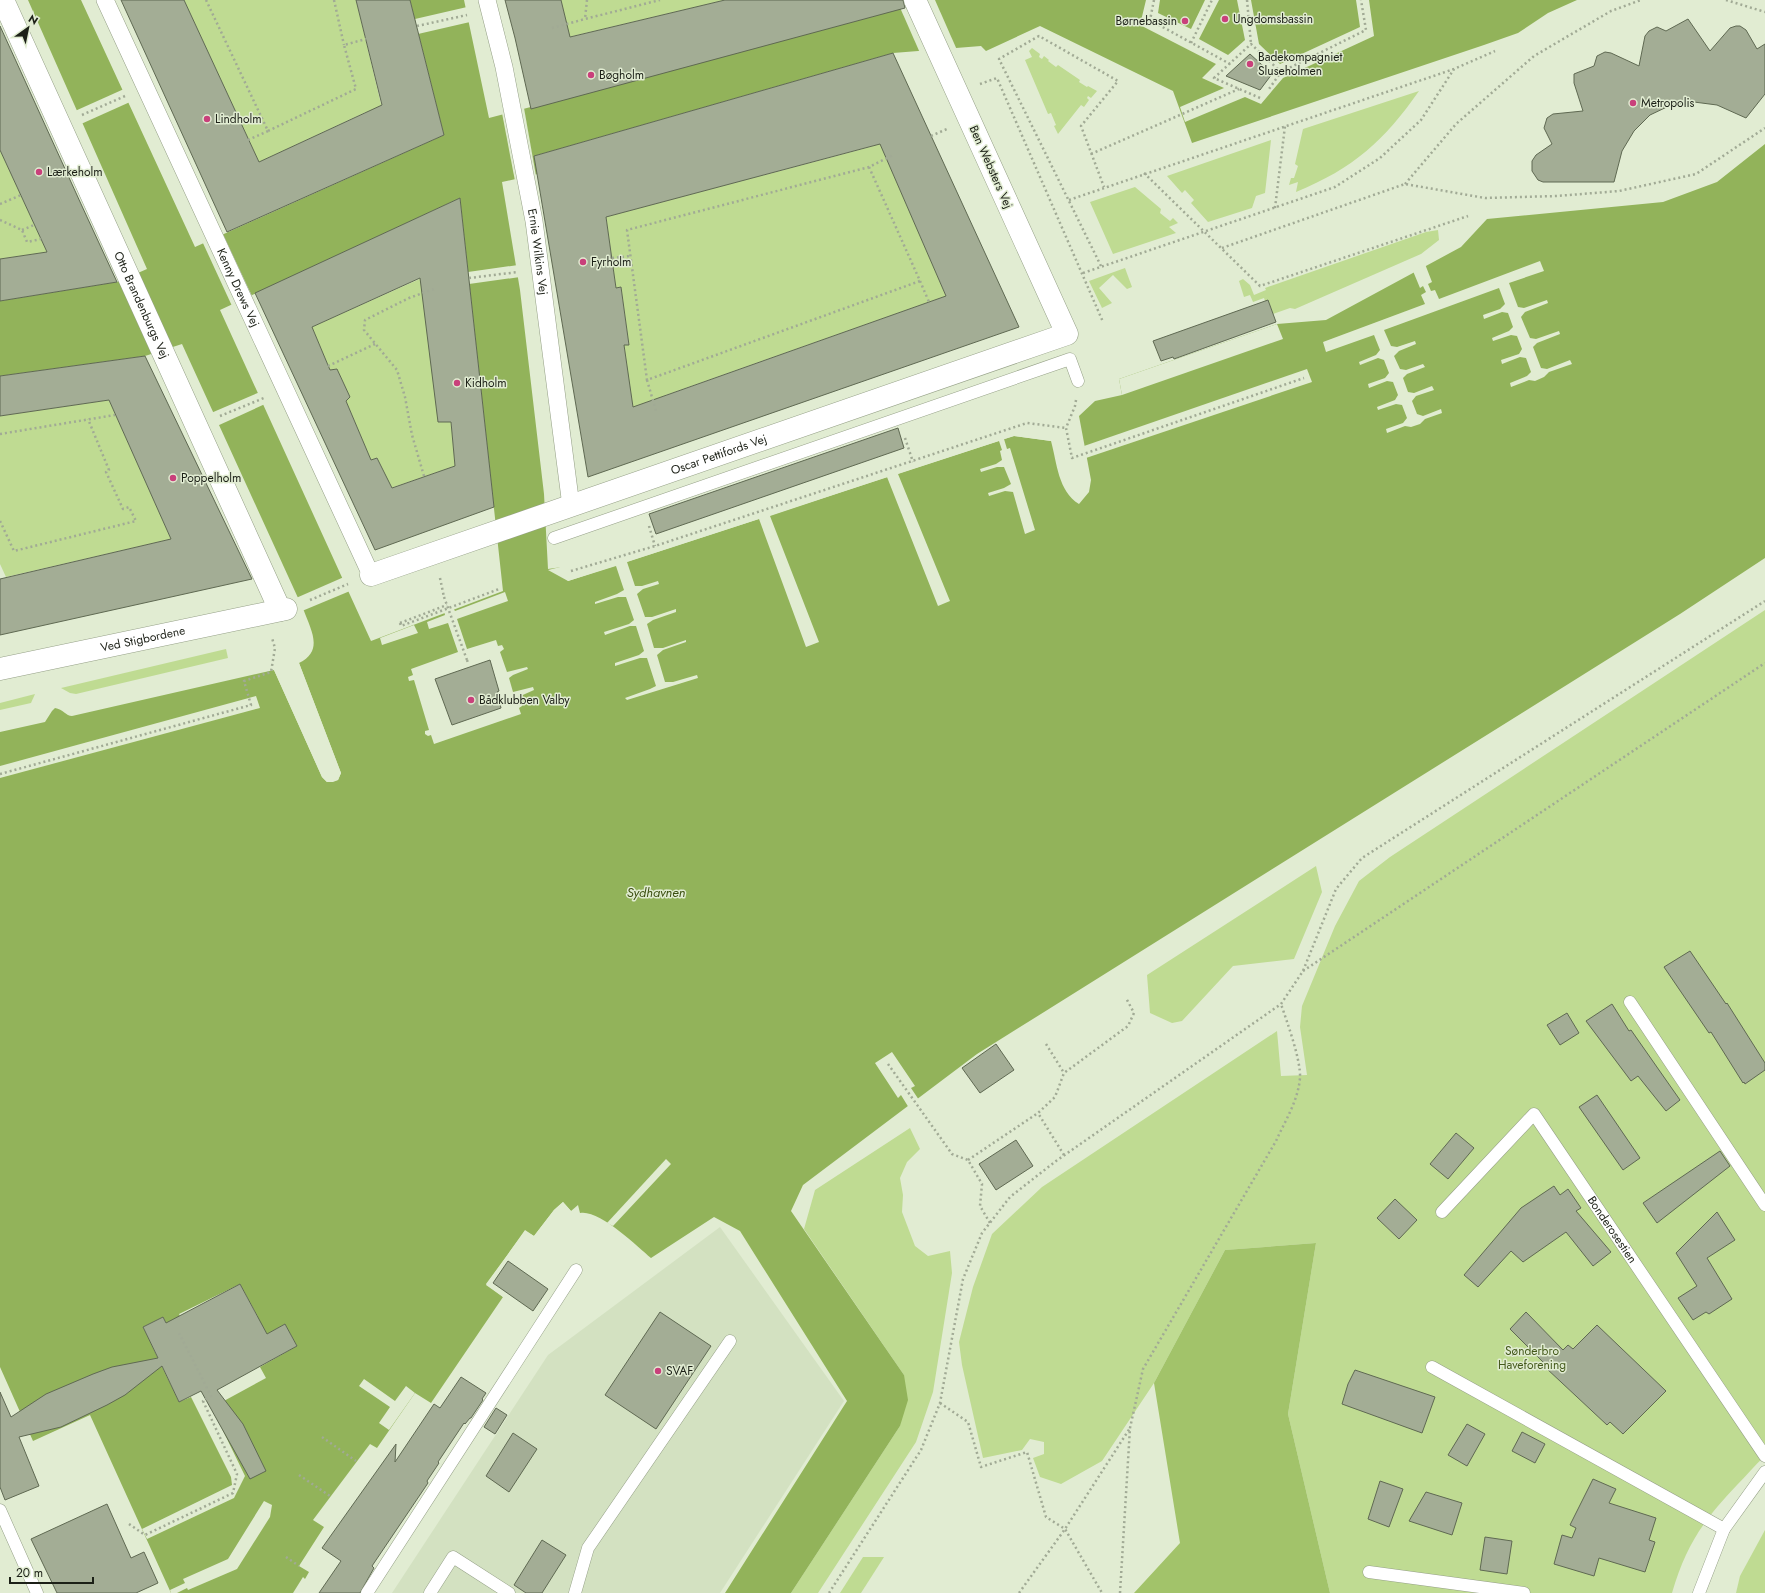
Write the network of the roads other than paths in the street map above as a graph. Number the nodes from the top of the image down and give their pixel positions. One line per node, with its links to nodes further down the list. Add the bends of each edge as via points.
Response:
1 (2, 0): 10 (street, Otto Brandenburgs Vej, via 197,428)
2 (105, 0): 9 (street, Kenny Drews Vej)
3 (915, 0): 5 (street, Ben Websters Vej)
4 (488, 5): 7 (street, Ernie Wilkins Vej, via 504,67 534,221)
5 (1067, 334): 7 (street, Oscar Pettifords Vej)
6 (1078, 381): 8 (lane, via 1070,359)
7 (563, 509): 9 (street, Oscar Pettifords Vej)
8 (554, 538)
9 (371, 575)
10 (290, 607): 11 (street, Ved Stigbordene)
11 (0, 669)
12 (1630, 1002): 13 (lane)
13 (1765, 1205)
14 (1442, 1212): 18 (lane, Bonderosestien, via 1534,1114)
15 (576, 1270): 24 (lane)
16 (730, 1341): 27 (lane, via 588,1548)
17 (1432, 1367): 21 (lane)
18 (1765, 1456)
19 (1765, 1472): 21 (lane)
20 (0, 1510): 23 (lane)
21 (1724, 1529): 29 (lane)
22 (1369, 1572): 28 (lane)
23 (37, 1593)
24 (367, 1593)
25 (430, 1593): 26 (lane, via 453,1557)
26 (509, 1593)
27 (575, 1593)
28 (1524, 1593)
29 (1699, 1593)

